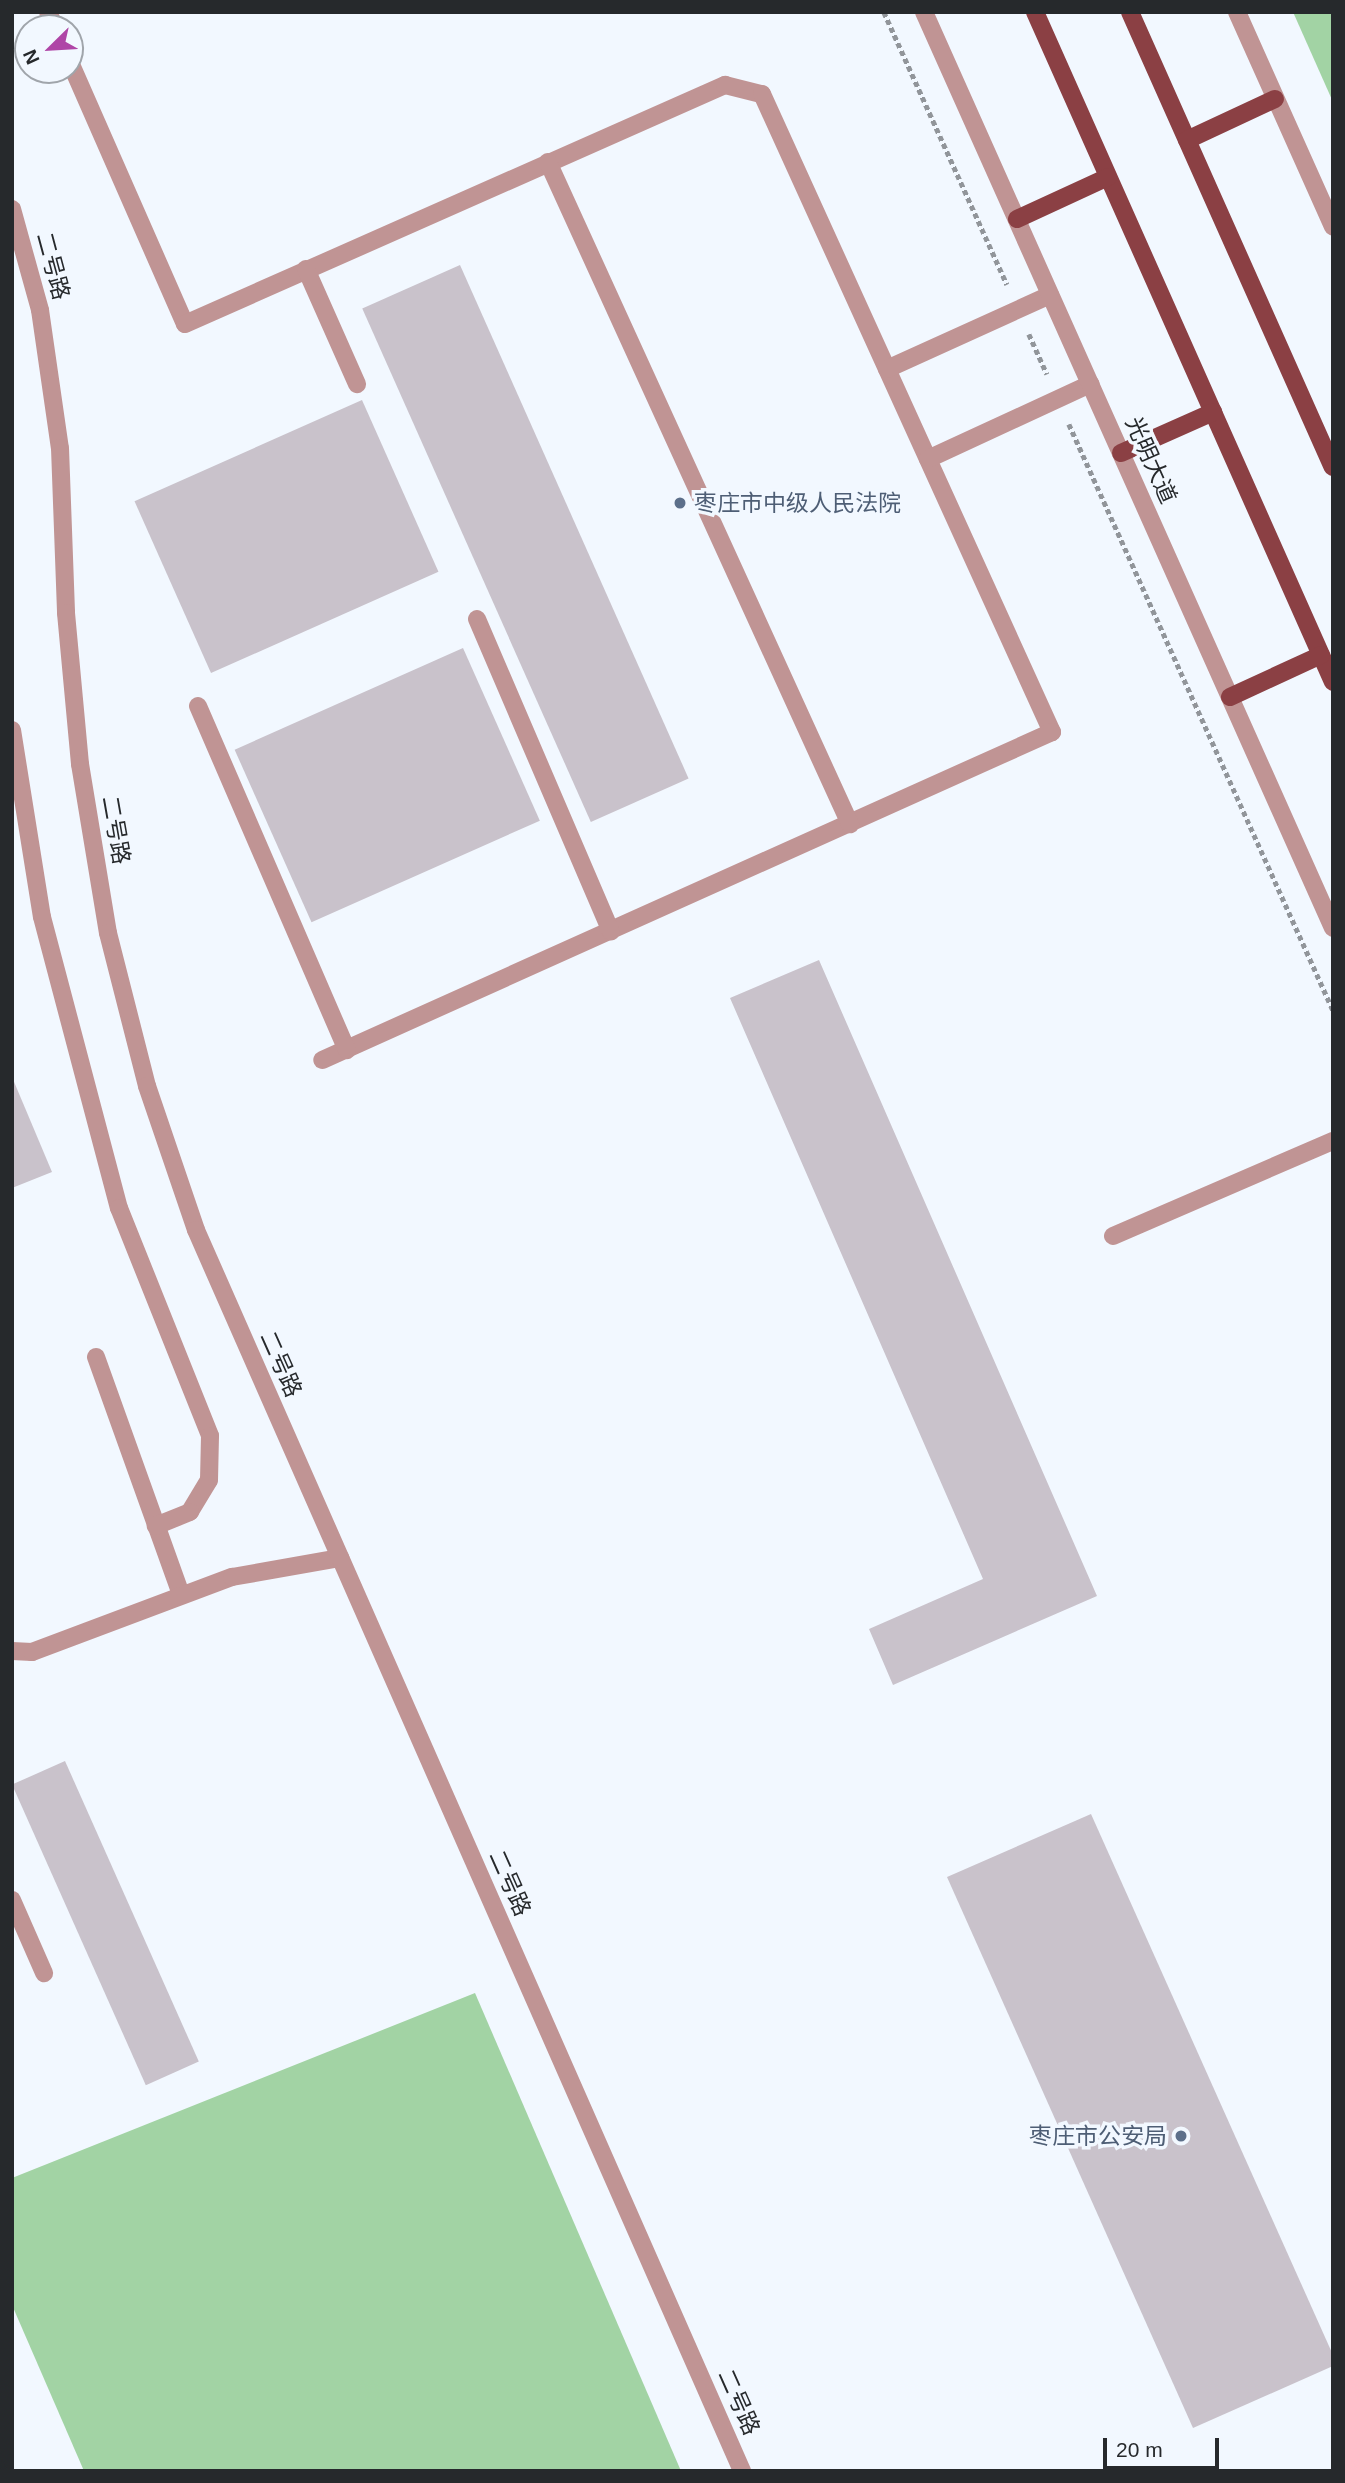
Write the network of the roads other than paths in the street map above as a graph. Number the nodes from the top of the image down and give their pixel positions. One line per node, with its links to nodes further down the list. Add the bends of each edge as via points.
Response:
1 (924, 12): 11 (street, 光明大道)
2 (1035, 12): 9 (main road)
3 (1130, 12): 7 (main road)
4 (1237, 12): 6 (street)
5 (80, 84): 13 (street, via 185,324)
6 (1275, 99): 7 (main road); 12 (street)
7 (1187, 140): 21 (main road)
8 (548, 162): 13 (street); 15 (street, via 725,85 762,94); 29 (street)
9 (1108, 177): 11 (main road); 18 (main road)
10 (12, 209): 38 (street, 二号路, via 40,310 60,448 66,614 80,764 108,933 147,1086 196,1230)
11 (1017, 219): 14 (street, 光明大道)
12 (1333, 227)
13 (306, 269): 16 (street)
14 (1050, 295): 15 (street); 17 (street, 光明大道)
15 (887, 369): 20 (street)
16 (357, 384)
17 (1090, 384): 19 (street, 光明大道); 20 (street)
18 (1213, 412): 19 (main road); 23 (main road)
19 (1121, 453): 25 (street, 光明大道)
20 (928, 459): 29 (street, via 1052,732)
21 (1333, 467)
22 (477, 619): 31 (street)
23 (1321, 655): 24 (main road); 25 (main road)
24 (1333, 682)
25 (1230, 697): 30 (street, 光明大道)
26 (198, 706): 32 (street)
27 (12, 730): 28 (street)
28 (17, 789): 37 (street, via 42,917 119,1208 210,1436 209,1480 190,1512)
29 (850, 824): 31 (street)
30 (1333, 928)
31 (611, 932): 32 (street)
32 (347, 1050): 33 (street)
33 (322, 1060)
34 (1333, 1141): 35 (street)
35 (1113, 1236)
36 (96, 1357): 37 (street)
37 (156, 1526): 39 (street)
38 (340, 1558): 39 (street, via 232,1577); 43 (street, 二号路)
39 (181, 1594): 40 (street, via 32,1652)
40 (12, 1651)
41 (12, 1900): 42 (street)
42 (44, 1973)
43 (743, 2471)

